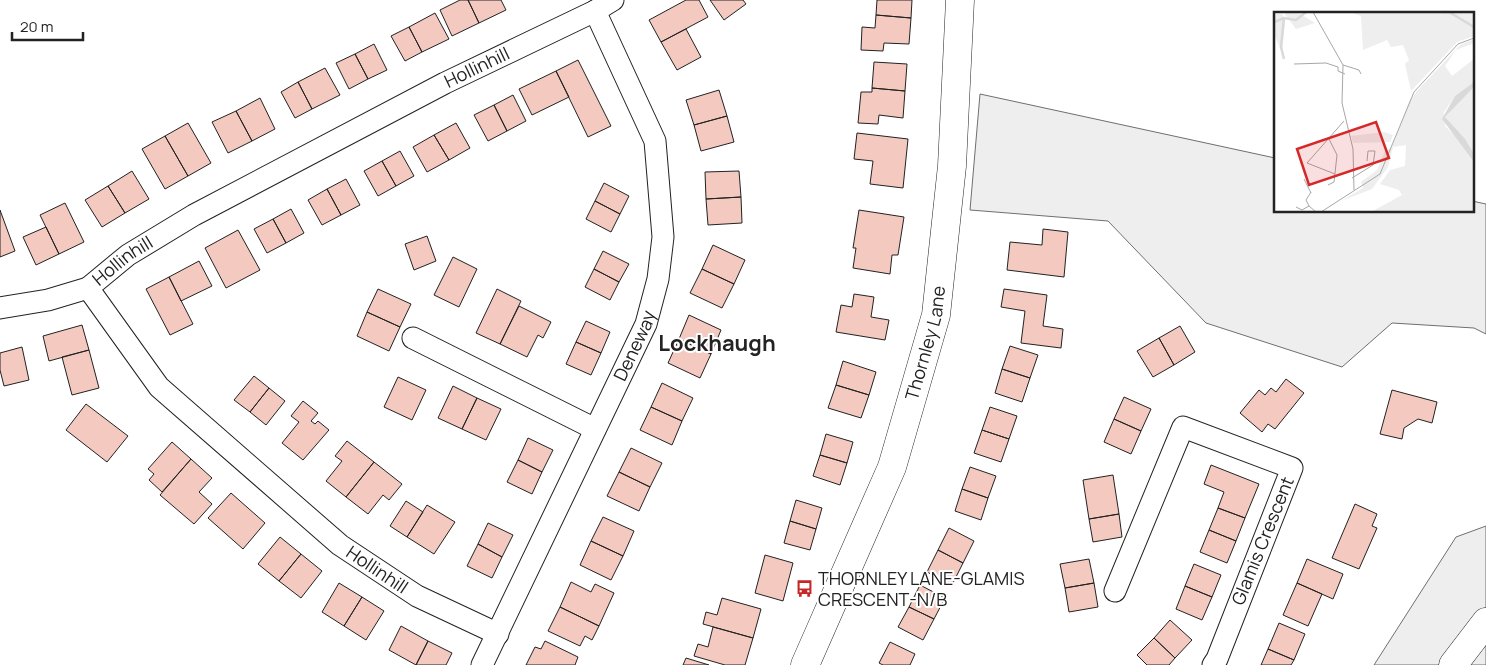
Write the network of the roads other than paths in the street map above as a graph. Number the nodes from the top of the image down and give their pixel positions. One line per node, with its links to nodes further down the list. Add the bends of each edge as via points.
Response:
1 (613, 0): 3 (street, Hollinhill)
2 (960, 0): 12 (street, Thornley Lane, via 952,166 936,314 892,467)
3 (595, 11): 4 (street, Hollinhill, via 445,83 194,215 128,255); 7 (street, Deneway, via 655,141 663,237 658,279 646,324)
4 (88, 288): 5 (street, via 48,300); 10 (street, Hollinhill, via 159,387 340,545 416,596)
5 (0, 308)
6 (413, 338): 7 (street)
7 (595, 429): 10 (street, Deneway)
8 (1115, 592): 13 (street, Glamis Crescent, via 1183,427 1292,468)
9 (1486, 622): 14 (street)
10 (498, 634): 11 (street, Deneway)
11 (482, 665)
12 (805, 665)
13 (1213, 665)
14 (1452, 665)

